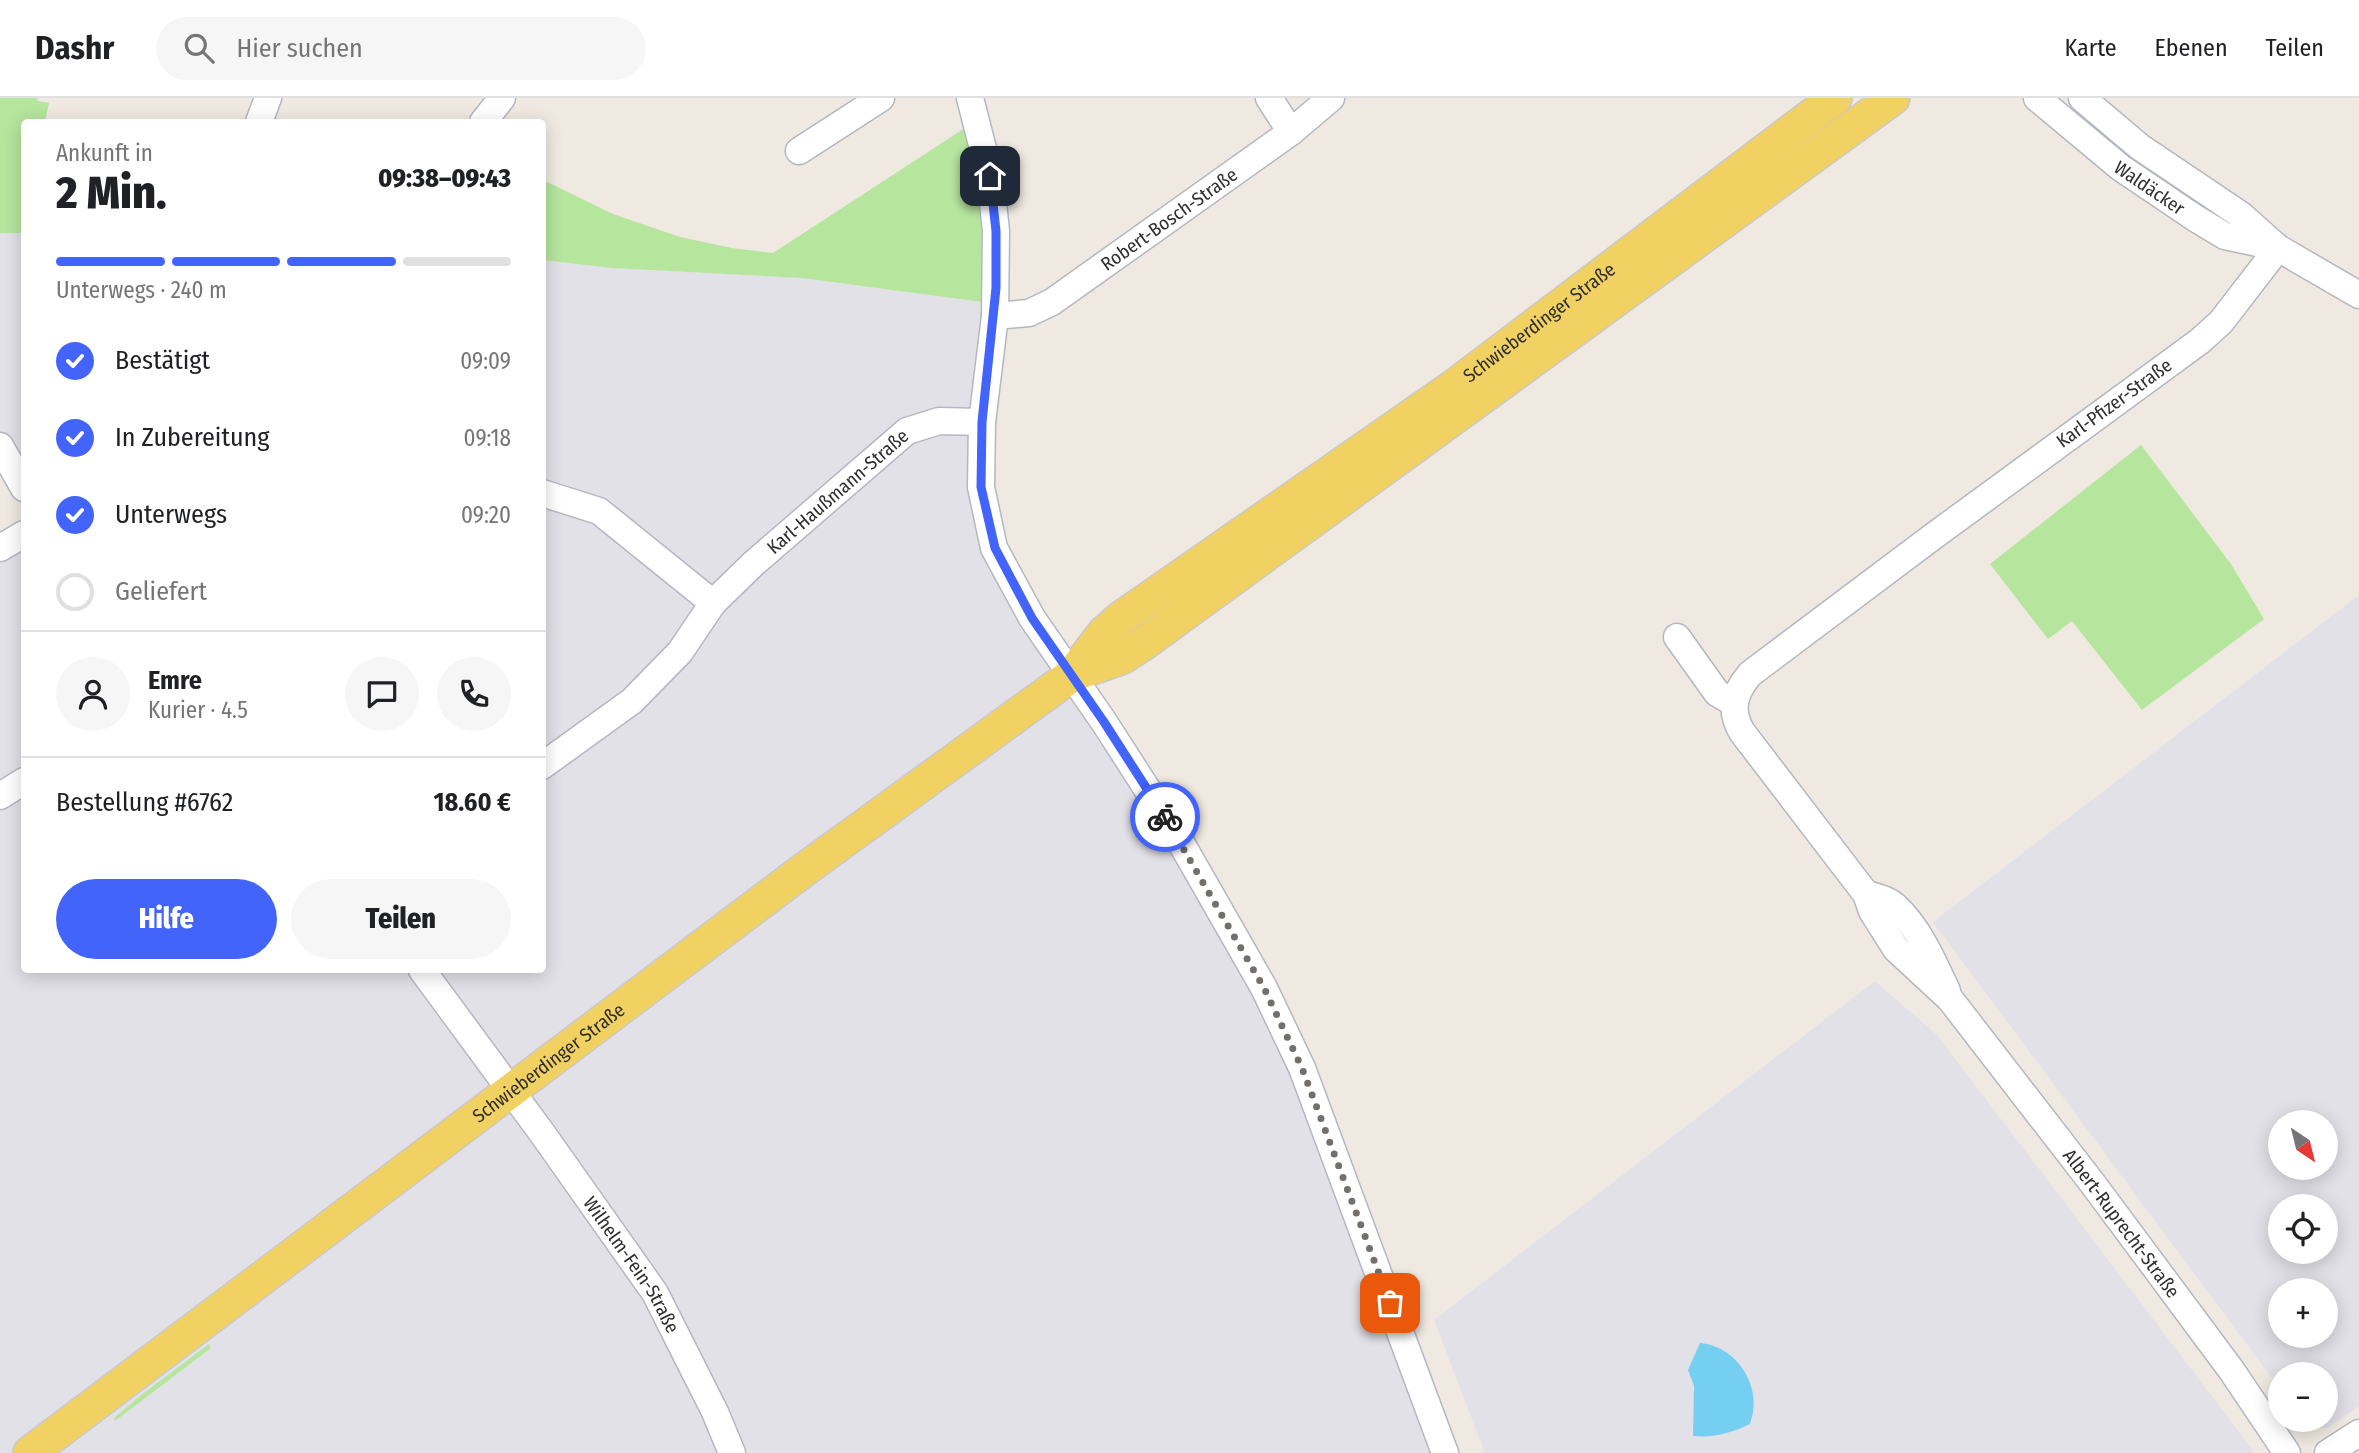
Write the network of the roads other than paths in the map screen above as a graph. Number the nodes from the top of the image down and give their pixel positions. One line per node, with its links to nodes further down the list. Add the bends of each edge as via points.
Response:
1 (268, 98): 11 (street)
2 (502, 98): 12 (street)
3 (881, 98): 15 (street)
4 (970, 98): 18 (street, via 990,176)
5 (1269, 98): 13 (street)
6 (1331, 98): 13 (street, Robert-Bosch-Straße)
7 (1893, 98): 14 (main road, Schwieberdinger Straße)
8 (2037, 98): 16 (street, Waldäcker, via 2121,168 2195,218 2225,236)
9 (2082, 98): 16 (street, Waldäcker, via 2140,147 2241,215)
10 (1820, 104): 14 (main road, Schwieberdinger Straße); 23 (main road, Schwieberdinger Straße)
11 (260, 119)
12 (485, 119)
13 (1292, 132): 18 (street, Robert-Bosch-Straße, via 1052,302 1029,313)
14 (1831, 143): 23 (main road, Schwieberdinger Straße)
15 (799, 151)
16 (2278, 248): 17 (street, Waldäcker); 29 (street, Karl-Pfizer-Straße, via 2221,322 2200,341 1750,674)
17 (2359, 295)
18 (995, 316): 19 (street)
19 (982, 422): 26 (street, Karl-Haußmann-Straße, via 939,421 907,431); 28 (street, via 981,487 995,548 1032,618)
20 (0, 446): 21 (street)
21 (21, 483)
22 (546, 494): 26 (street, via 599,511)
23 (1270, 533): 28 (main road, Schwieberdinger Straße, via 1123,657)
24 (21, 536): 25 (street)
25 (0, 548)
26 (713, 603): 30 (street, Karl-Haußmann-Straße, via 680,652 632,701)
27 (1677, 637): 29 (street, via 1717,693)
28 (1072, 675): 34 (main road, Schwieberdinger Straße); 38 (street, via 1177,834 1264,988 1302,1068)
29 (1734, 703): 39 (street, Albert-Ruprecht-Straße, via 1735,720 1742,732 1866,894 1895,906 1910,924 1950,999 2224,1360)
30 (546, 763)
31 (21, 783): 32 (street)
32 (0, 796)
33 (424, 973): 34 (street, Wilhelm-Fein-Straße)
34 (510, 1091): 36 (main road, Schwieberdinger Straße); 37 (street, Wilhelm-Fein-Straße, via 655,1293)
35 (2359, 1433): 40 (street)
36 (30, 1453)
37 (732, 1453)
38 (1445, 1453)
39 (2287, 1453)
40 (2329, 1453)

